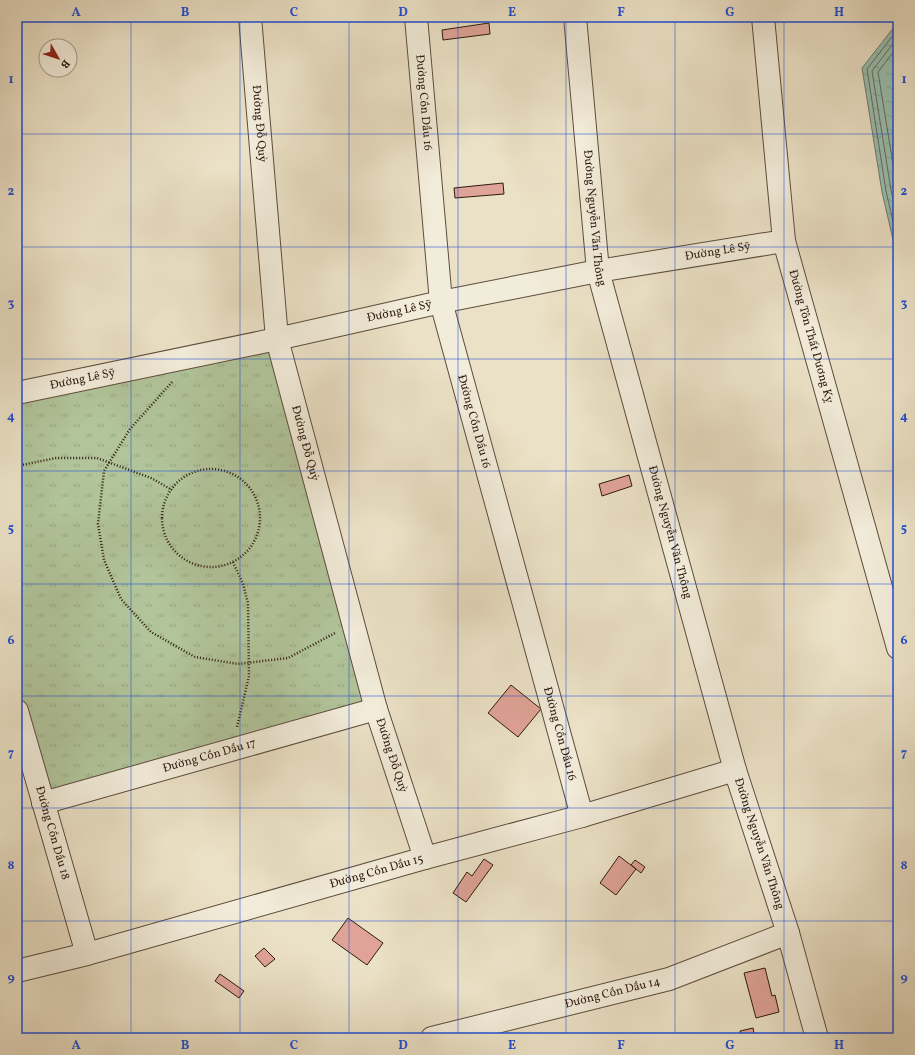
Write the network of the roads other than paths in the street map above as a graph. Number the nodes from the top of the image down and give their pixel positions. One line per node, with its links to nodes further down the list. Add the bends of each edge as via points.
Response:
1 (250, 17): 8 (street, Đường Đỗ Quỳ)
2 (416, 17): 7 (street, Đường Cồn Dầu 16)
3 (575, 17): 6 (street, Đường Nguyễn Văn Thông)
4 (763, 17): 5 (street, Đường Tôn Thất Dương Kỵ)
5 (784, 241): 6 (street, Đường Lê Sỹ); 10 (street, Đường Tôn Thất Dương Kỵ)
6 (598, 271): 7 (street, Đường Lê Sỹ); 13 (street, Đường Nguyễn Văn Thông)
7 (441, 302): 8 (street, Đường Lê Sỹ); 15 (street, Đường Cồn Dầu 16)
8 (277, 339): 9 (street, Đường Lê Sỹ); 11 (street, Đường Đỗ Quỳ)
9 (17, 393)
10 (898, 648)
11 (376, 709): 14 (street, Đường Cồn Dầu 17); 16 (street, Đường Đỗ Quỳ)
12 (17, 711): 14 (street, Đường Cồn Dầu 18)
13 (735, 770): 15 (street, Đường Cồn Dầu 15); 17 (street, Đường Nguyễn Văn Thông)
14 (43, 803): 18 (street, Đường Cồn Dầu 18)
15 (582, 816): 16 (street, Đường Cồn Dầu 15)
16 (425, 858): 18 (street, Đường Cồn Dầu 15)
17 (788, 933): 20 (street, Đường Cồn Dầu 14, via 669,978); 21 (street, Đường Nguyễn Văn Thông)
18 (86, 954): 19 (street, Đường Cồn Dầu 15)
19 (17, 971)
20 (432, 1038)
21 (817, 1038)

